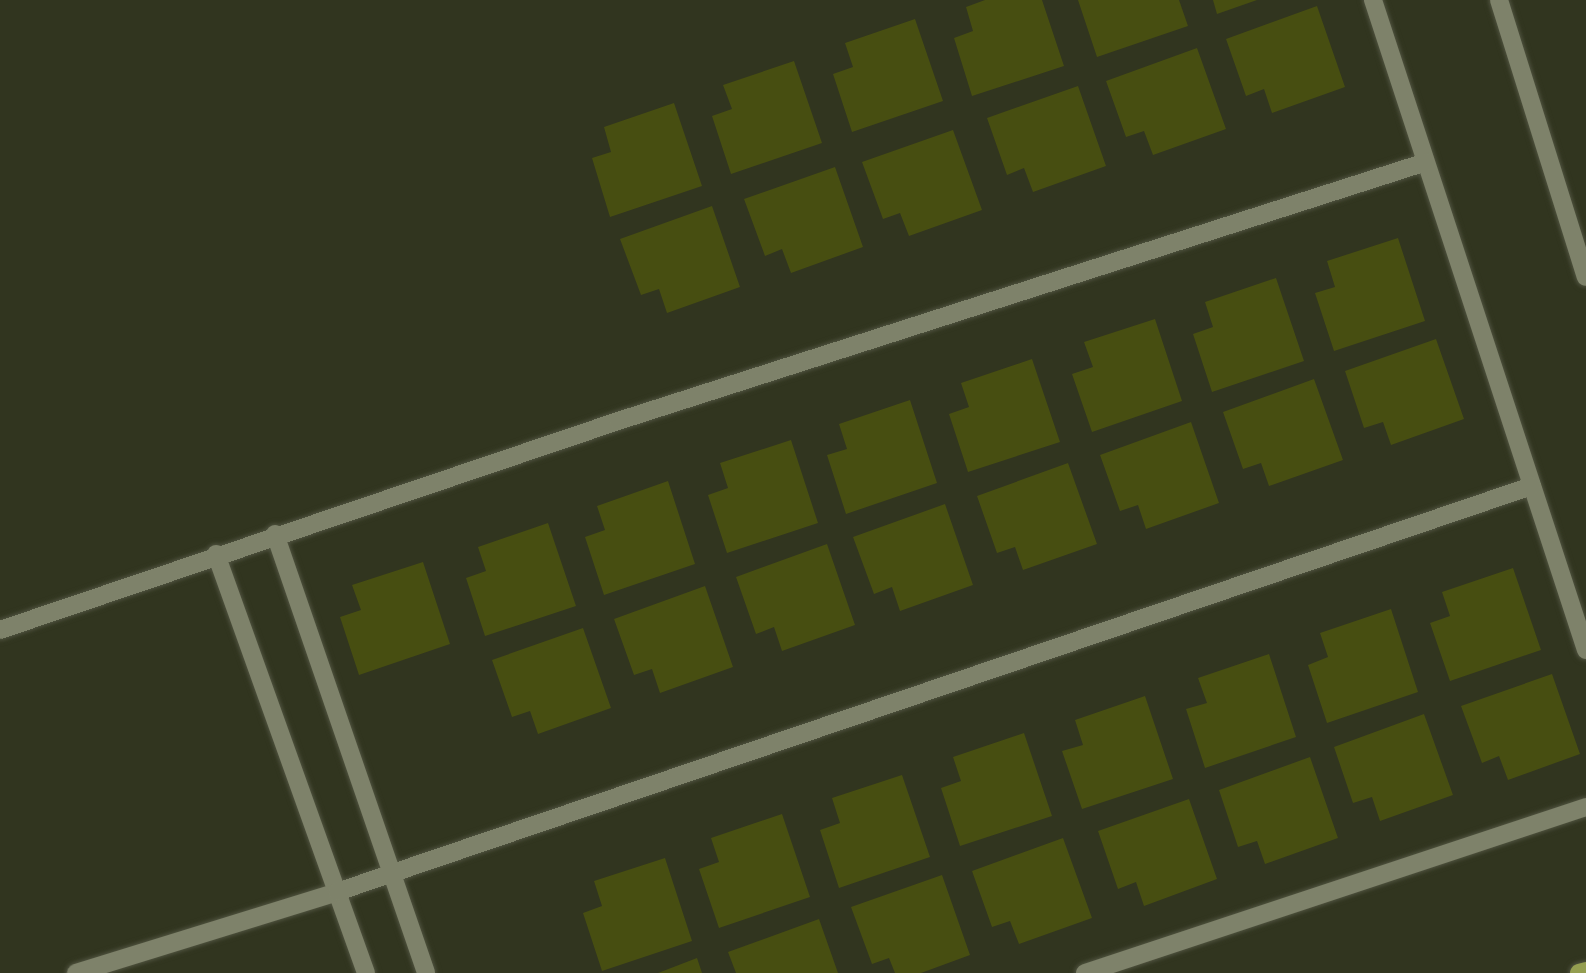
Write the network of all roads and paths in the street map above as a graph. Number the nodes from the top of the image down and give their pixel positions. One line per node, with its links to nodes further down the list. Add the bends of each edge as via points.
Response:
1 (1373, 0): 3 (street)
2 (1499, 0): 4 (street)
3 (1426, 162): 5 (street); 6 (street)
4 (1586, 277)
5 (1532, 486): 9 (street); 11 (street)
6 (275, 534): 7 (street); 11 (street)
7 (216, 554): 8 (street); 12 (street)
8 (0, 630)
9 (1586, 650)
10 (1586, 807): 17 (street)
11 (391, 872): 12 (street); 16 (street)
12 (337, 891): 14 (street); 15 (street)
13 (1586, 971): 18 (main road)
14 (76, 973)
15 (366, 973)
16 (426, 973)
17 (1085, 973)
18 (1579, 973)

